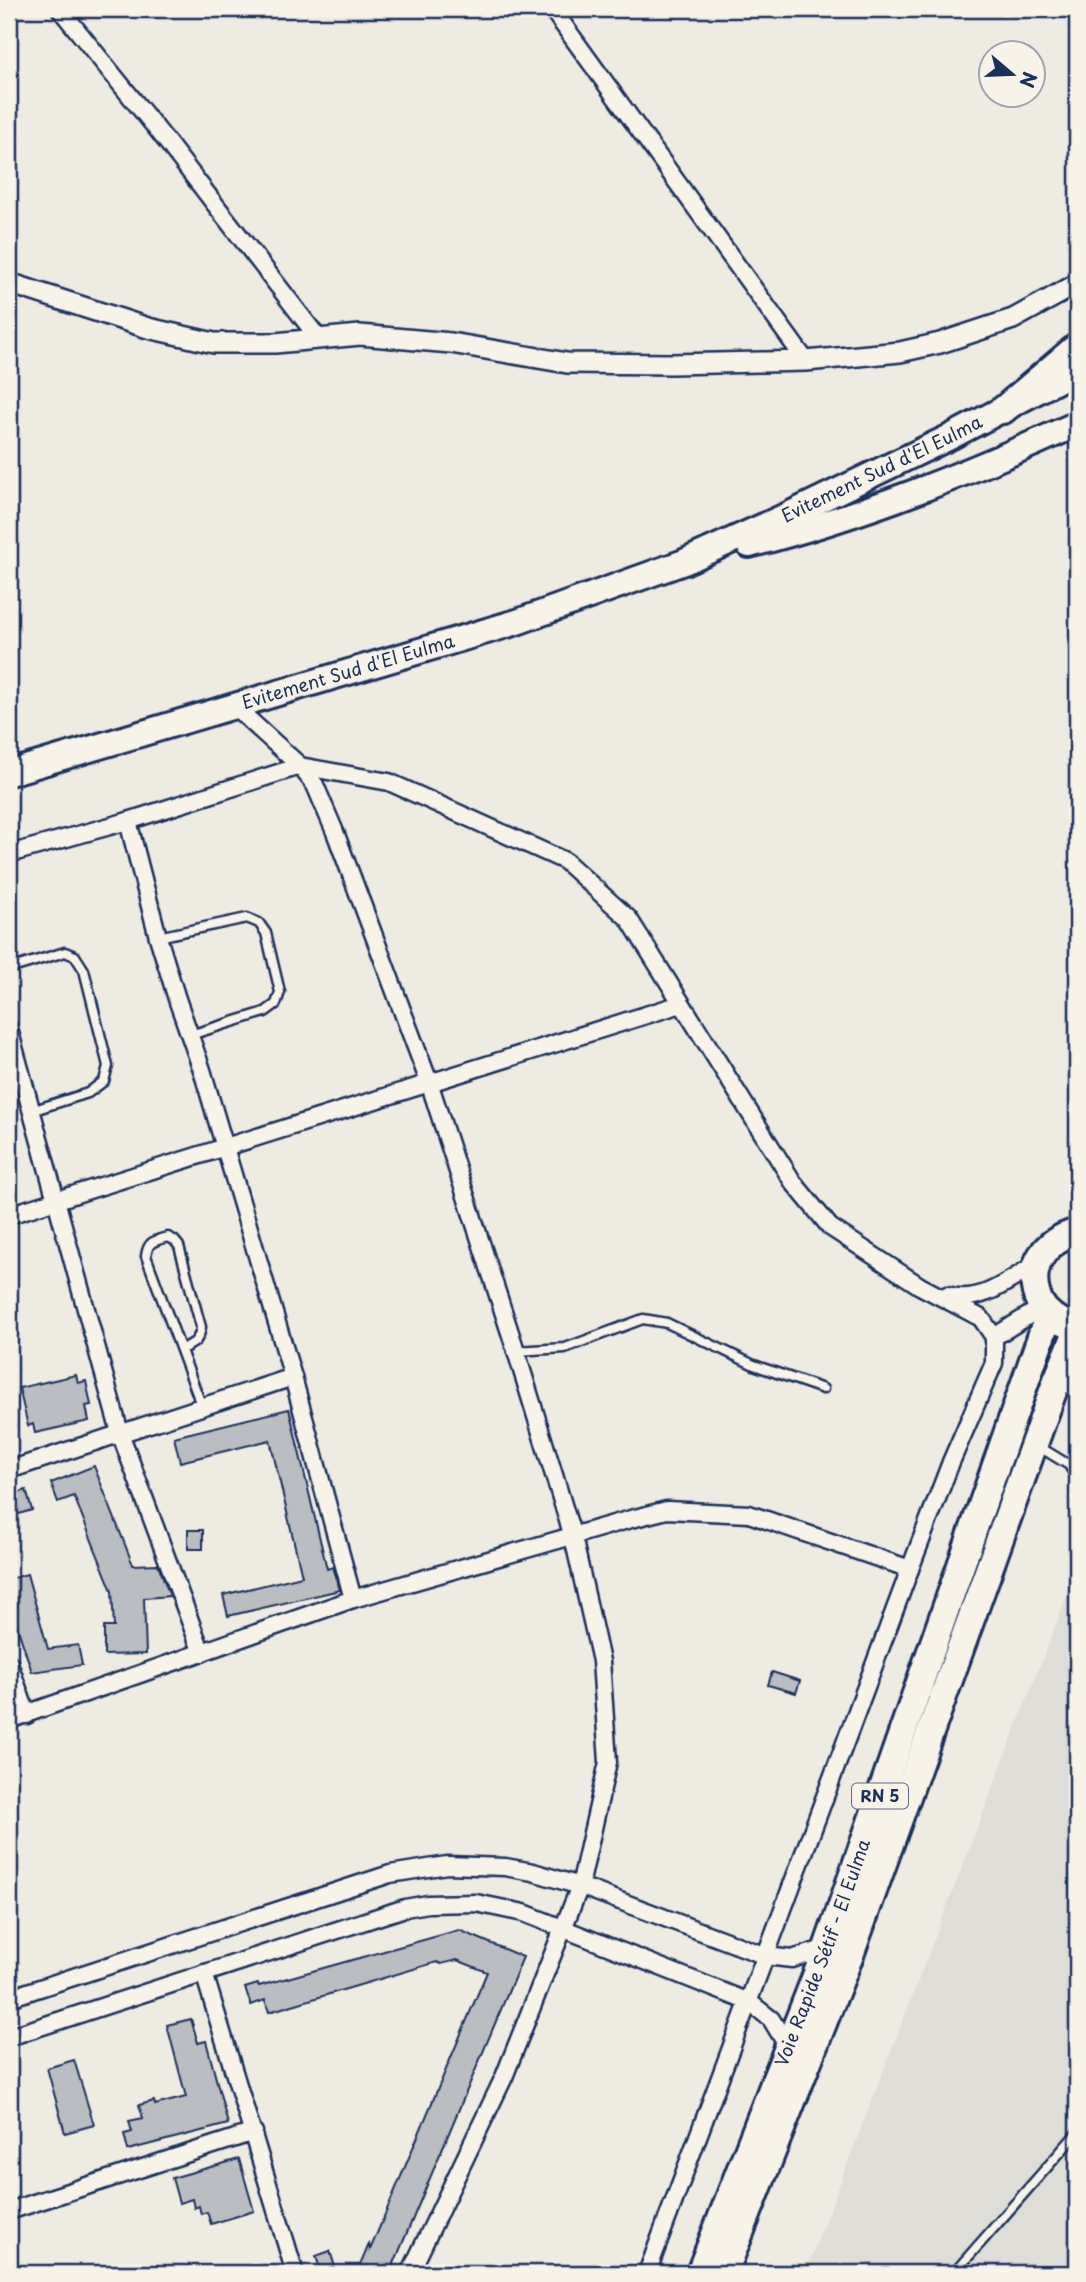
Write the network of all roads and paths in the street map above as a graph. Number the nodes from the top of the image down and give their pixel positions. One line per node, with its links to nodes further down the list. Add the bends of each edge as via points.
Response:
1 (60, 9): 5 (street)
2 (552, 9): 7 (street)
3 (9, 283): 5 (street, via 148,328 214,343)
4 (1077, 284): 7 (street, via 1013,318 940,343 900,352)
5 (319, 339): 7 (street, via 360,335 451,343 567,363)
6 (1077, 347): 9 (highway)
7 (806, 361)
8 (1077, 370): 9 (main road, Evitement Sud d'El Eulma)
9 (1003, 410): 11 (main road, Evitement Sud d'El Eulma)
10 (1077, 424): 11 (main road, Evitement Sud d'El Eulma, via 903,498 794,534)
11 (684, 562): 12 (main road, Evitement Sud d'El Eulma, via 517,622)
12 (234, 706): 13 (street); 14 (main road, Evitement Sud d'El Eulma)
13 (300, 766): 15 (street); 19 (street, via 389,782 565,861 629,919); 22 (street, via 315,785 335,832)
14 (9, 773)
15 (128, 821): 16 (street); 17 (street)
16 (9, 854)
17 (158, 937): 21 (street); 21 (lane, via 247,918 259,923 266,933 280,992 276,1004 265,1012)
18 (9, 969): 23 (lane, via 65,952 75,956 84,970 108,1066 104,1081 88,1093)
19 (681, 1004): 22 (street); 29 (street, via 793,1182 830,1227)
20 (9, 1029): 23 (street)
21 (190, 1035): 24 (street)
22 (429, 1082): 24 (street); 35 (street)
23 (31, 1111): 25 (street)
24 (225, 1148): 25 (street); 36 (street)
25 (56, 1201): 26 (street); 40 (street)
26 (9, 1215)
27 (1077, 1232): 28 (highway, via 1056,1240)
28 (1037, 1263): 29 (street, via 990,1292 960,1299); 30 (highway, via 1035,1293)
29 (920, 1286): 33 (street, via 981,1318)
30 (1045, 1311): 31 (highway); 33 (street); 53 (highway, Voie Rapide Sétif - El Eulma / RN 5)
31 (1077, 1327)
32 (1077, 1332): 37 (highway, Voie Rapide Sétif - El Eulma / RN 5)
33 (994, 1337): 45 (street, via 994,1363)
34 (181, 1349): 34 (lane, via 146,1256 147,1247 168,1237 179,1246 201,1327 194,1344); 39 (lane)
35 (516, 1351): 38 (lane, via 565,1348 643,1319 667,1323 754,1365); 44 (street)
36 (293, 1377): 39 (street); 46 (street)
37 (1067, 1387): 41 (highway, Voie Rapide Sétif - El Eulma / RN 5)
38 (823, 1389)
39 (201, 1407): 40 (street)
40 (120, 1433): 42 (street); 47 (street)
41 (1035, 1444): 43 (lane, via 1069,1465); 67 (highway, Voie Rapide Sétif - El Eulma / RN 5, via 850,1955)
42 (9, 1470)
43 (1077, 1479)
44 (572, 1537): 45 (street, via 667,1510 749,1514); 46 (street); 51 (street, via 601,1661 608,1762)
45 (910, 1569): 54 (street)
46 (353, 1599): 47 (street)
47 (202, 1653): 49 (street)
48 (9, 1663): 49 (street)
49 (27, 1715): 50 (street)
50 (9, 1720)
51 (580, 1886): 52 (street); 54 (street); 56 (street, via 505,1867 418,1868)
52 (565, 1928): 55 (street, via 500,1907 428,1904); 57 (street); 64 (street, via 504,2077)
53 (827, 1948): 54 (street, via 792,1959); 59 (highway, Voie Rapide Sétif - El Eulma / RN 5)
54 (766, 1956): 57 (street)
55 (204, 1973): 58 (street); 60 (street)
56 (9, 1998)
57 (749, 2002): 59 (street, via 771,2019); 65 (street)
58 (9, 2037)
59 (788, 2047): 66 (highway, Voie Rapide Sétif - El Eulma / RN 5)
60 (254, 2132): 62 (street); 63 (street)
61 (1077, 2133): 68 (lane)
62 (9, 2211)
63 (295, 2273)
64 (410, 2273)
65 (647, 2273)
66 (700, 2273)
67 (724, 2273)
68 (954, 2273)

